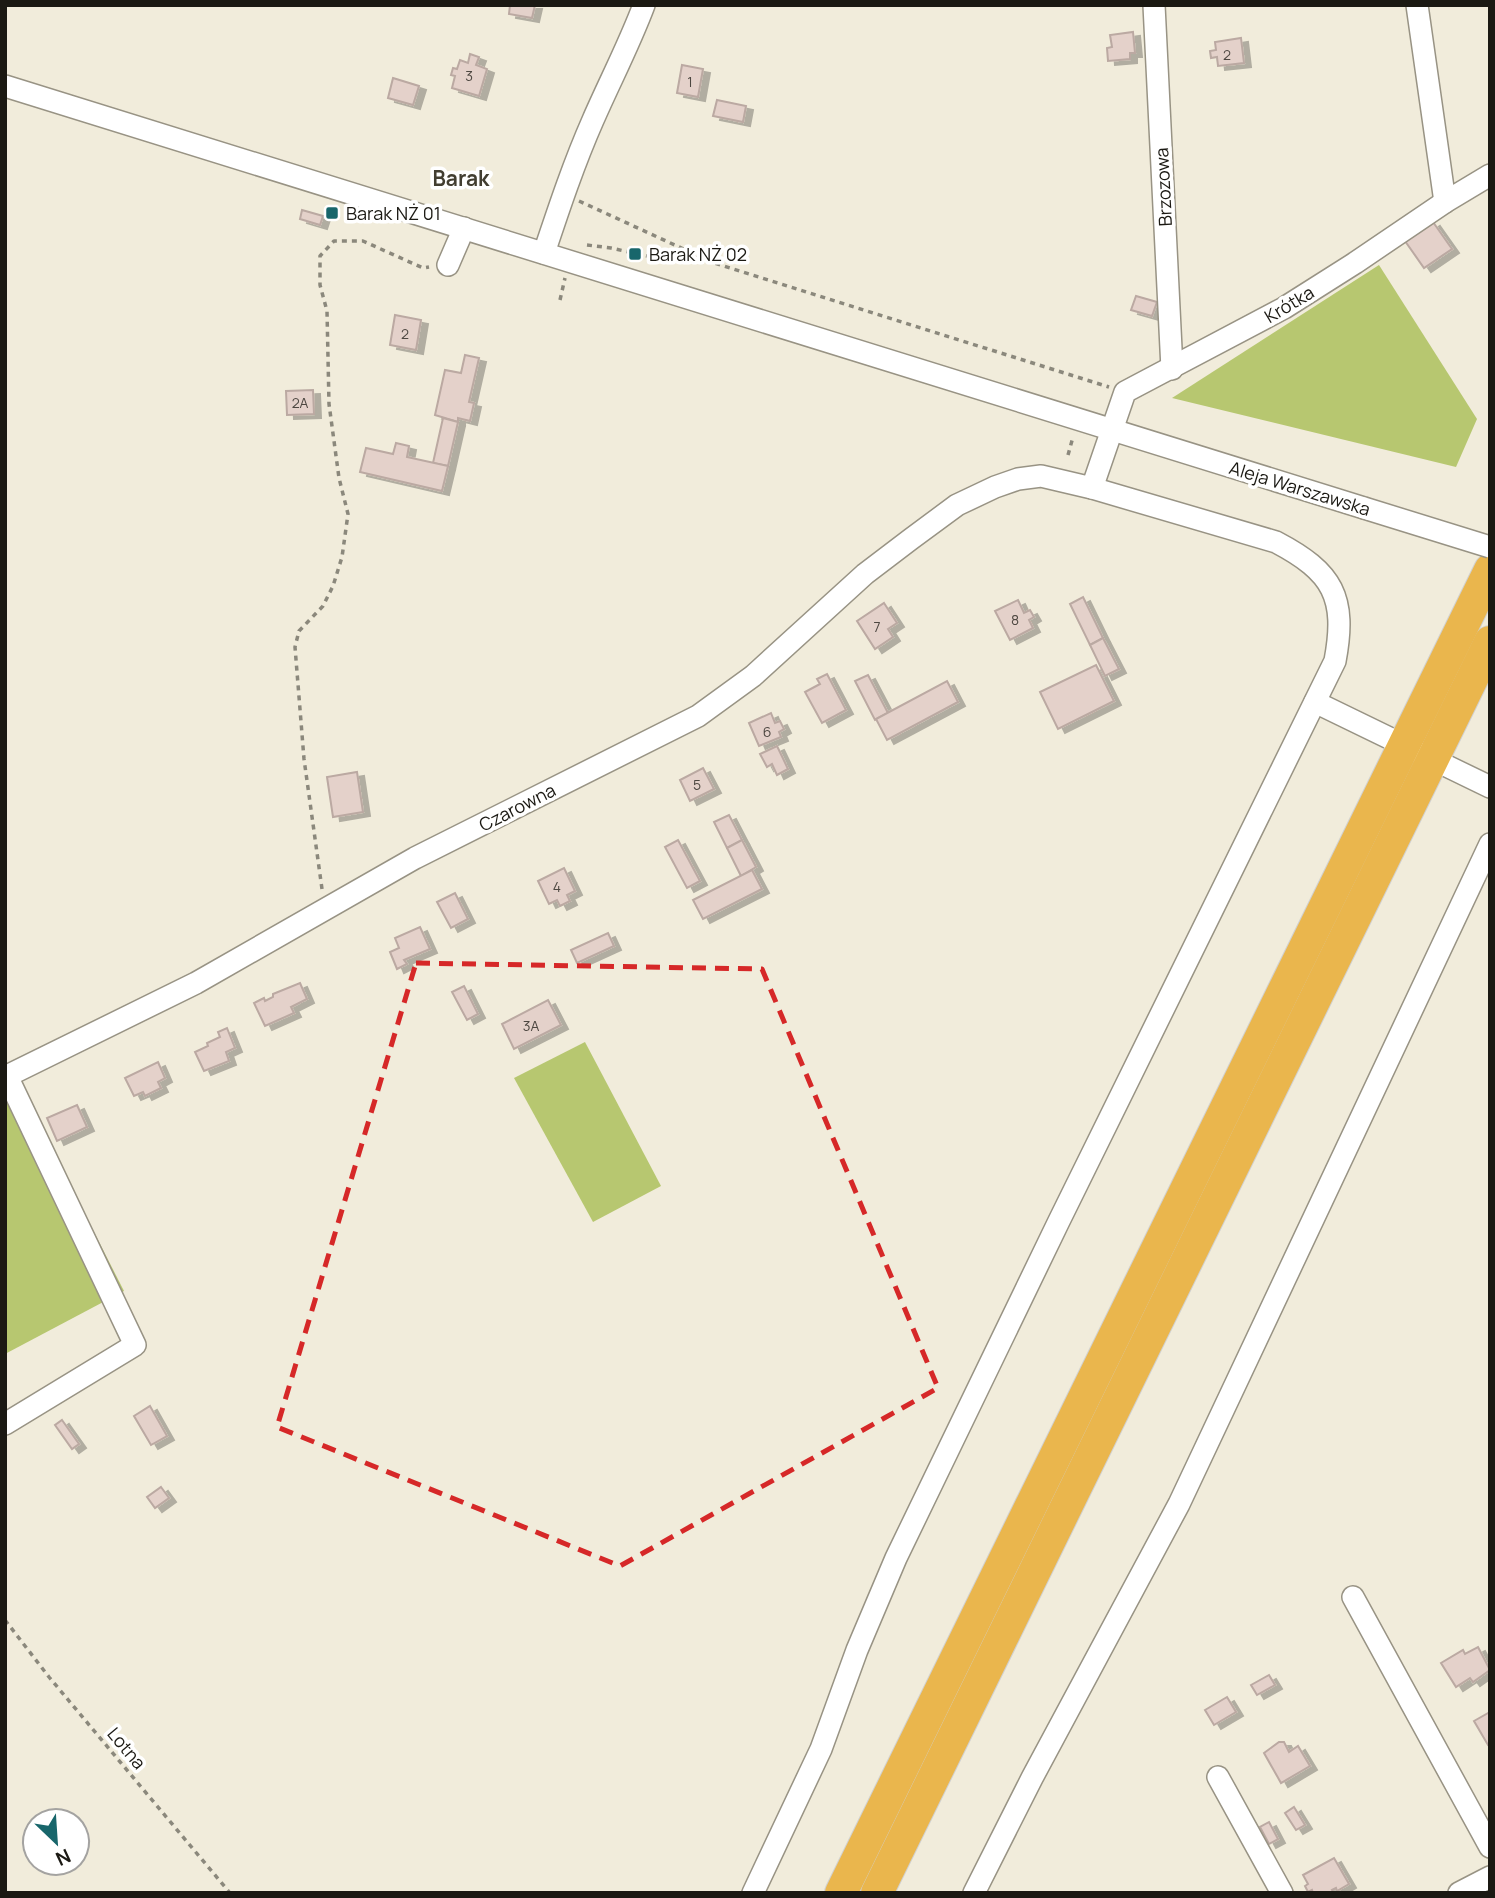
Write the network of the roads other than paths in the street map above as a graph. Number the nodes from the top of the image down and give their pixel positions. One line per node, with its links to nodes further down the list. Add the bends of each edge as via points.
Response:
1 (644, 5): 8 (street, via 564,194)
2 (1154, 5): 10 (street, Brzozowa)
3 (1418, 5): 6 (street)
4 (5, 86): 7 (street, Aleja Warszawska)
5 (1485, 179): 6 (street, Krótka)
6 (1445, 202): 10 (street, Krótka, via 1284,308)
7 (464, 228): 8 (street, Aleja Warszawska); 9 (street)
8 (544, 253): 11 (street, Aleja Warszawska)
9 (448, 265)
10 (1172, 369): 11 (street, Krótka, via 1125,392)
11 (1111, 429): 12 (street); 13 (street, Aleja Warszawska, bridge)
12 (1092, 488): 17 (street, Czarowna, via 1276,542 1320,570 1338,608 1340,632 1335,661); 22 (street, Czarowna, via 1041,476 1018,479 957,505 865,574 753,676 698,716 415,858 196,983)
13 (1490, 544): 15 (highway)
14 (1490, 570): 15 (highway)
15 (1466, 618): 18 (highway)
16 (1490, 642): 19 (highway)
17 (1315, 702): 18 (street); 28 (street, Czarowna, via 896,1558 821,1749)
18 (1404, 746): 19 (street); 29 (highway)
19 (1432, 759): 20 (street); 30 (highway)
20 (1490, 788)
21 (1490, 844): 31 (street, via 1179,1504)
22 (6, 1077): 23 (street, via 135,1345)
23 (5, 1424)
24 (1353, 1597): 26 (street)
25 (1218, 1777): 32 (street)
26 (1490, 1847)
27 (1490, 1877): 33 (street)
28 (753, 1893)
29 (841, 1893)
30 (877, 1893)
31 (974, 1893)
32 (1282, 1893)
33 (1459, 1893)

